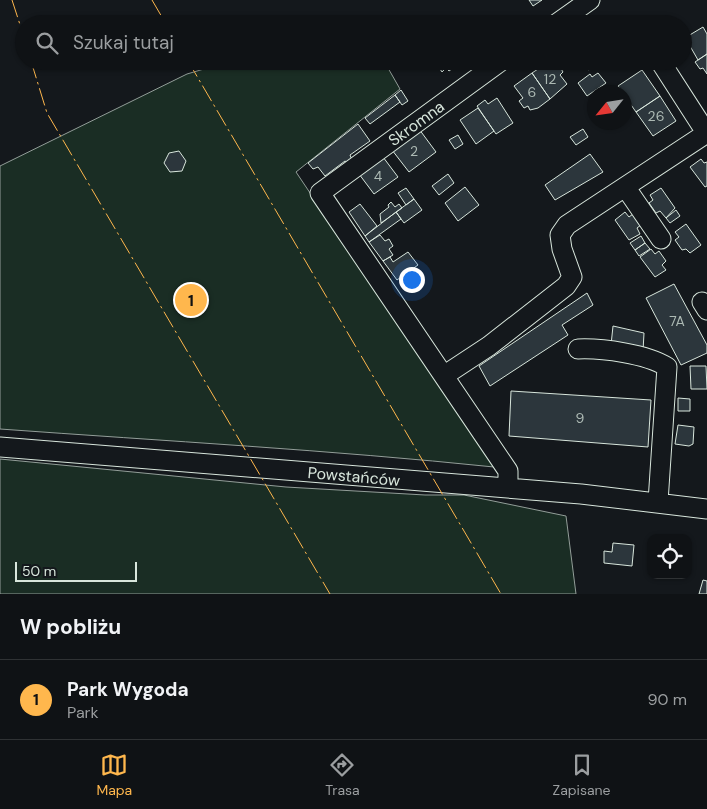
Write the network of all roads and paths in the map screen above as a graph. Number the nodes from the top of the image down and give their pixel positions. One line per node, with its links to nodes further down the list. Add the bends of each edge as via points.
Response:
1 (590, 0): 2 (street)
2 (569, 15)
3 (489, 70): 9 (street, Skromna, via 320,193)
4 (666, 70): 5 (street)
5 (707, 134): 6 (street)
6 (626, 188): 7 (street); 9 (street, via 568,225 560,236 572,277 566,286 489,346)
7 (661, 239)
8 (578, 349): 12 (street, via 590,348 656,360 667,367)
9 (445, 375): 11 (street, via 508,471)
10 (0, 447): 11 (street, Powstańców)
11 (508, 488): 12 (street, Powstańców)
12 (658, 502): 13 (street, Powstańców)
13 (707, 509)

